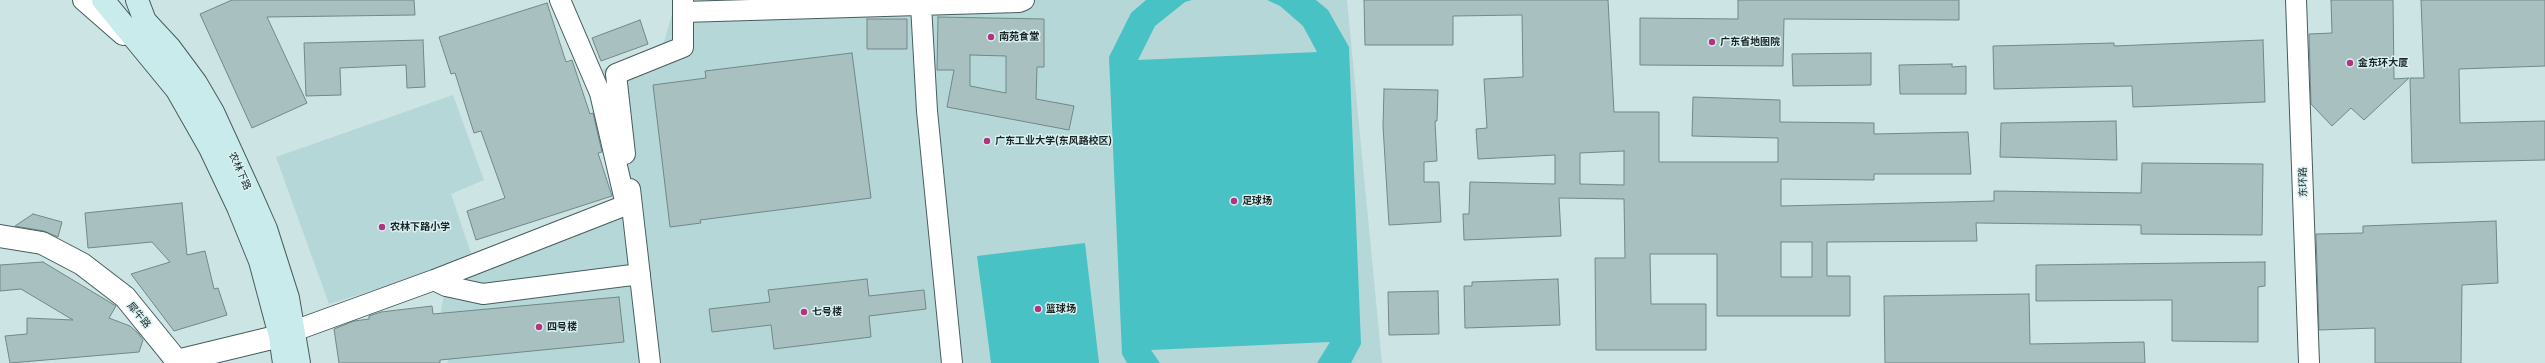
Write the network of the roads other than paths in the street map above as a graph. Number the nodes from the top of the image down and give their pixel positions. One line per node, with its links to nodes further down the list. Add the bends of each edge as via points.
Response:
1 (83, 0): 9 (street)
2 (102, 0): 9 (main road, 农林下路)
3 (137, 0): 13 (main road, 农林下路, via 145,21 183,64 213,112 266,229 288,298)
4 (560, 0): 12 (street, via 600,93 626,205)
5 (1024, 0): 7 (street)
6 (2296, 0): 19 (street, 东环路)
7 (921, 5): 8 (street); 18 (street, via 927,111)
8 (683, 6): 11 (street, via 683,47 616,74)
9 (157, 65): 13 (main road, 农林下路, via 188,107 238,207)
10 (0, 236): 14 (street, 犀牛路, via 42,243 82,264 125,297)
11 (640, 274): 12 (street, via 483,294 446,286); 17 (street)
12 (434, 280): 13 (street)
13 (288, 333): 14 (street, 犀牛路); 15 (main road, 农林下路); 16 (main road, 农林下路)
14 (170, 362)
15 (284, 363)
16 (299, 363)
17 (650, 363)
18 (952, 363)
19 (2309, 363)

